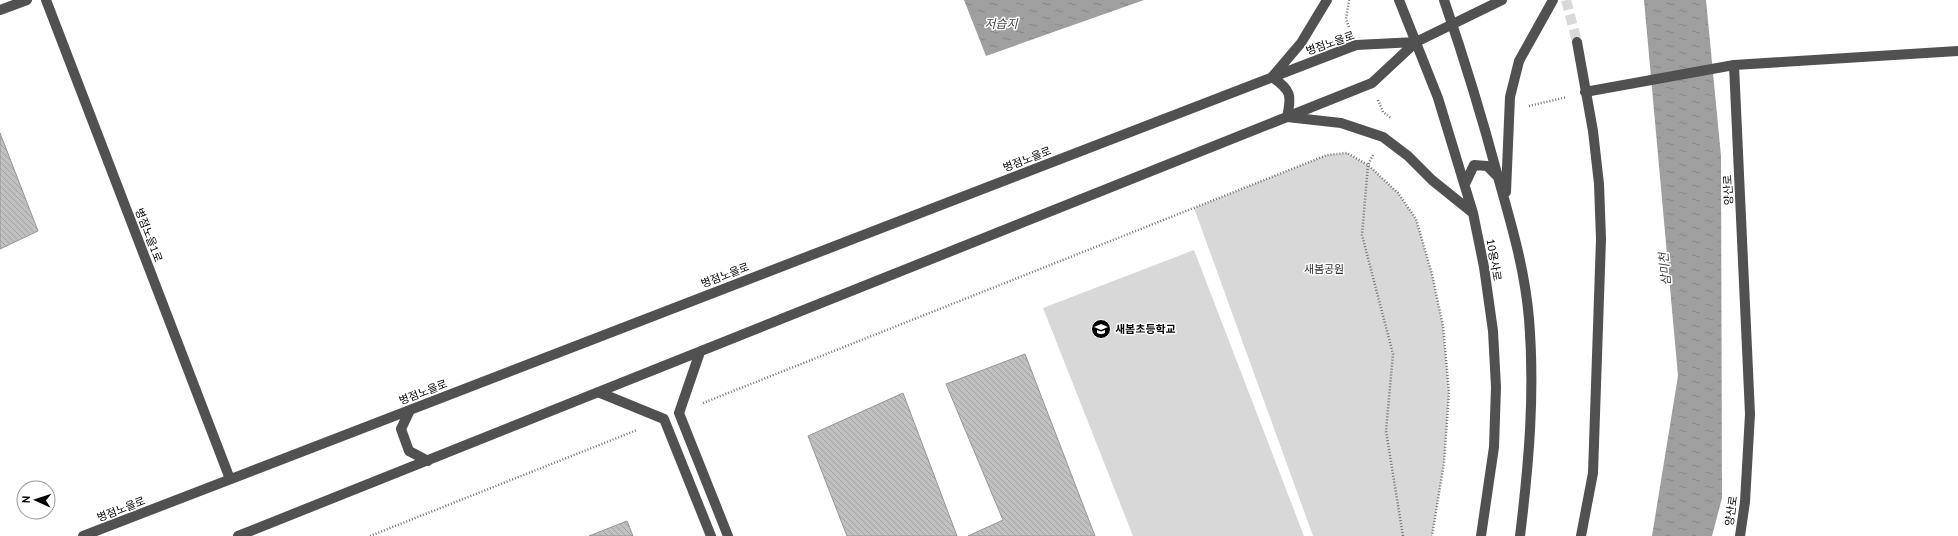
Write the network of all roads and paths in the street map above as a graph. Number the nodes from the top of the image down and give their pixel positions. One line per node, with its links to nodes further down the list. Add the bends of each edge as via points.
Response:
1 (27, 0): 9 (street)
2 (46, 0): 33 (street, 병점노을1로)
3 (1327, 0): 16 (street, via 1301,43)
4 (1349, 0): 10 (path)
5 (1399, 0): 12 (street, 10용사로)
6 (1444, 0): 11 (street)
7 (1502, 0): 11 (street)
8 (1553, 0): 25 (street, via 1519,61 1510,97)
9 (0, 10)
10 (1346, 19)
11 (1452, 23): 12 (street); 23 (street, via 1470,76)
12 (1416, 42): 16 (street, 병점노을로, via 1356,44); 20 (street, via 1372,83); 24 (street, 10용사로, via 1438,98)
13 (1577, 42): 17 (street)
14 (1958, 51): 15 (street)
15 (1734, 66): 17 (street); 44 (street, 양산로, via 1750,414 1745,502)
16 (1272, 77): 20 (street, via 1286,86 1290,102); 29 (street, 병점노을로)
17 (1585, 92): 18 (path); 43 (street, via 1593,131 1599,184 1601,239 1593,473)
18 (1528, 106)
19 (1383, 112): 21 (path)
20 (1287, 117): 26 (street, via 1341,123 1383,137); 27 (street)
21 (1393, 119)
22 (1368, 165): 30 (path, via 1347,153 1327,155); 39 (path, via 1362,235 1393,354 1386,431); 40 (path, via 1398,193 1416,219 1432,274 1443,326 1449,392 1444,463)
23 (1498, 177): 24 (street, via 1487,166 1474,164); 25 (street)
24 (1465, 184): 26 (street, 10용사로)
25 (1506, 202): 42 (street, via 1521,265 1529,317 1532,370 1532,413)
26 (1473, 213): 41 (street, 10용사로, via 1493,331 1496,387 1494,447)
27 (700, 352): 28 (street); 30 (street)
28 (598, 392): 31 (street); 32 (street)
29 (410, 410): 32 (street, via 401,429 409,450); 33 (street, 병점노을로)
30 (679, 413): 38 (street)
31 (664, 419): 36 (path); 37 (street)
32 (428, 461): 35 (street)
33 (230, 479): 34 (street, 병점노을로)
34 (83, 536)
35 (238, 536)
36 (370, 536)
37 (711, 536)
38 (728, 536)
39 (1403, 536)
40 (1432, 536)
41 (1482, 536)
42 (1520, 536)
43 (1581, 536)
44 (1740, 536)

